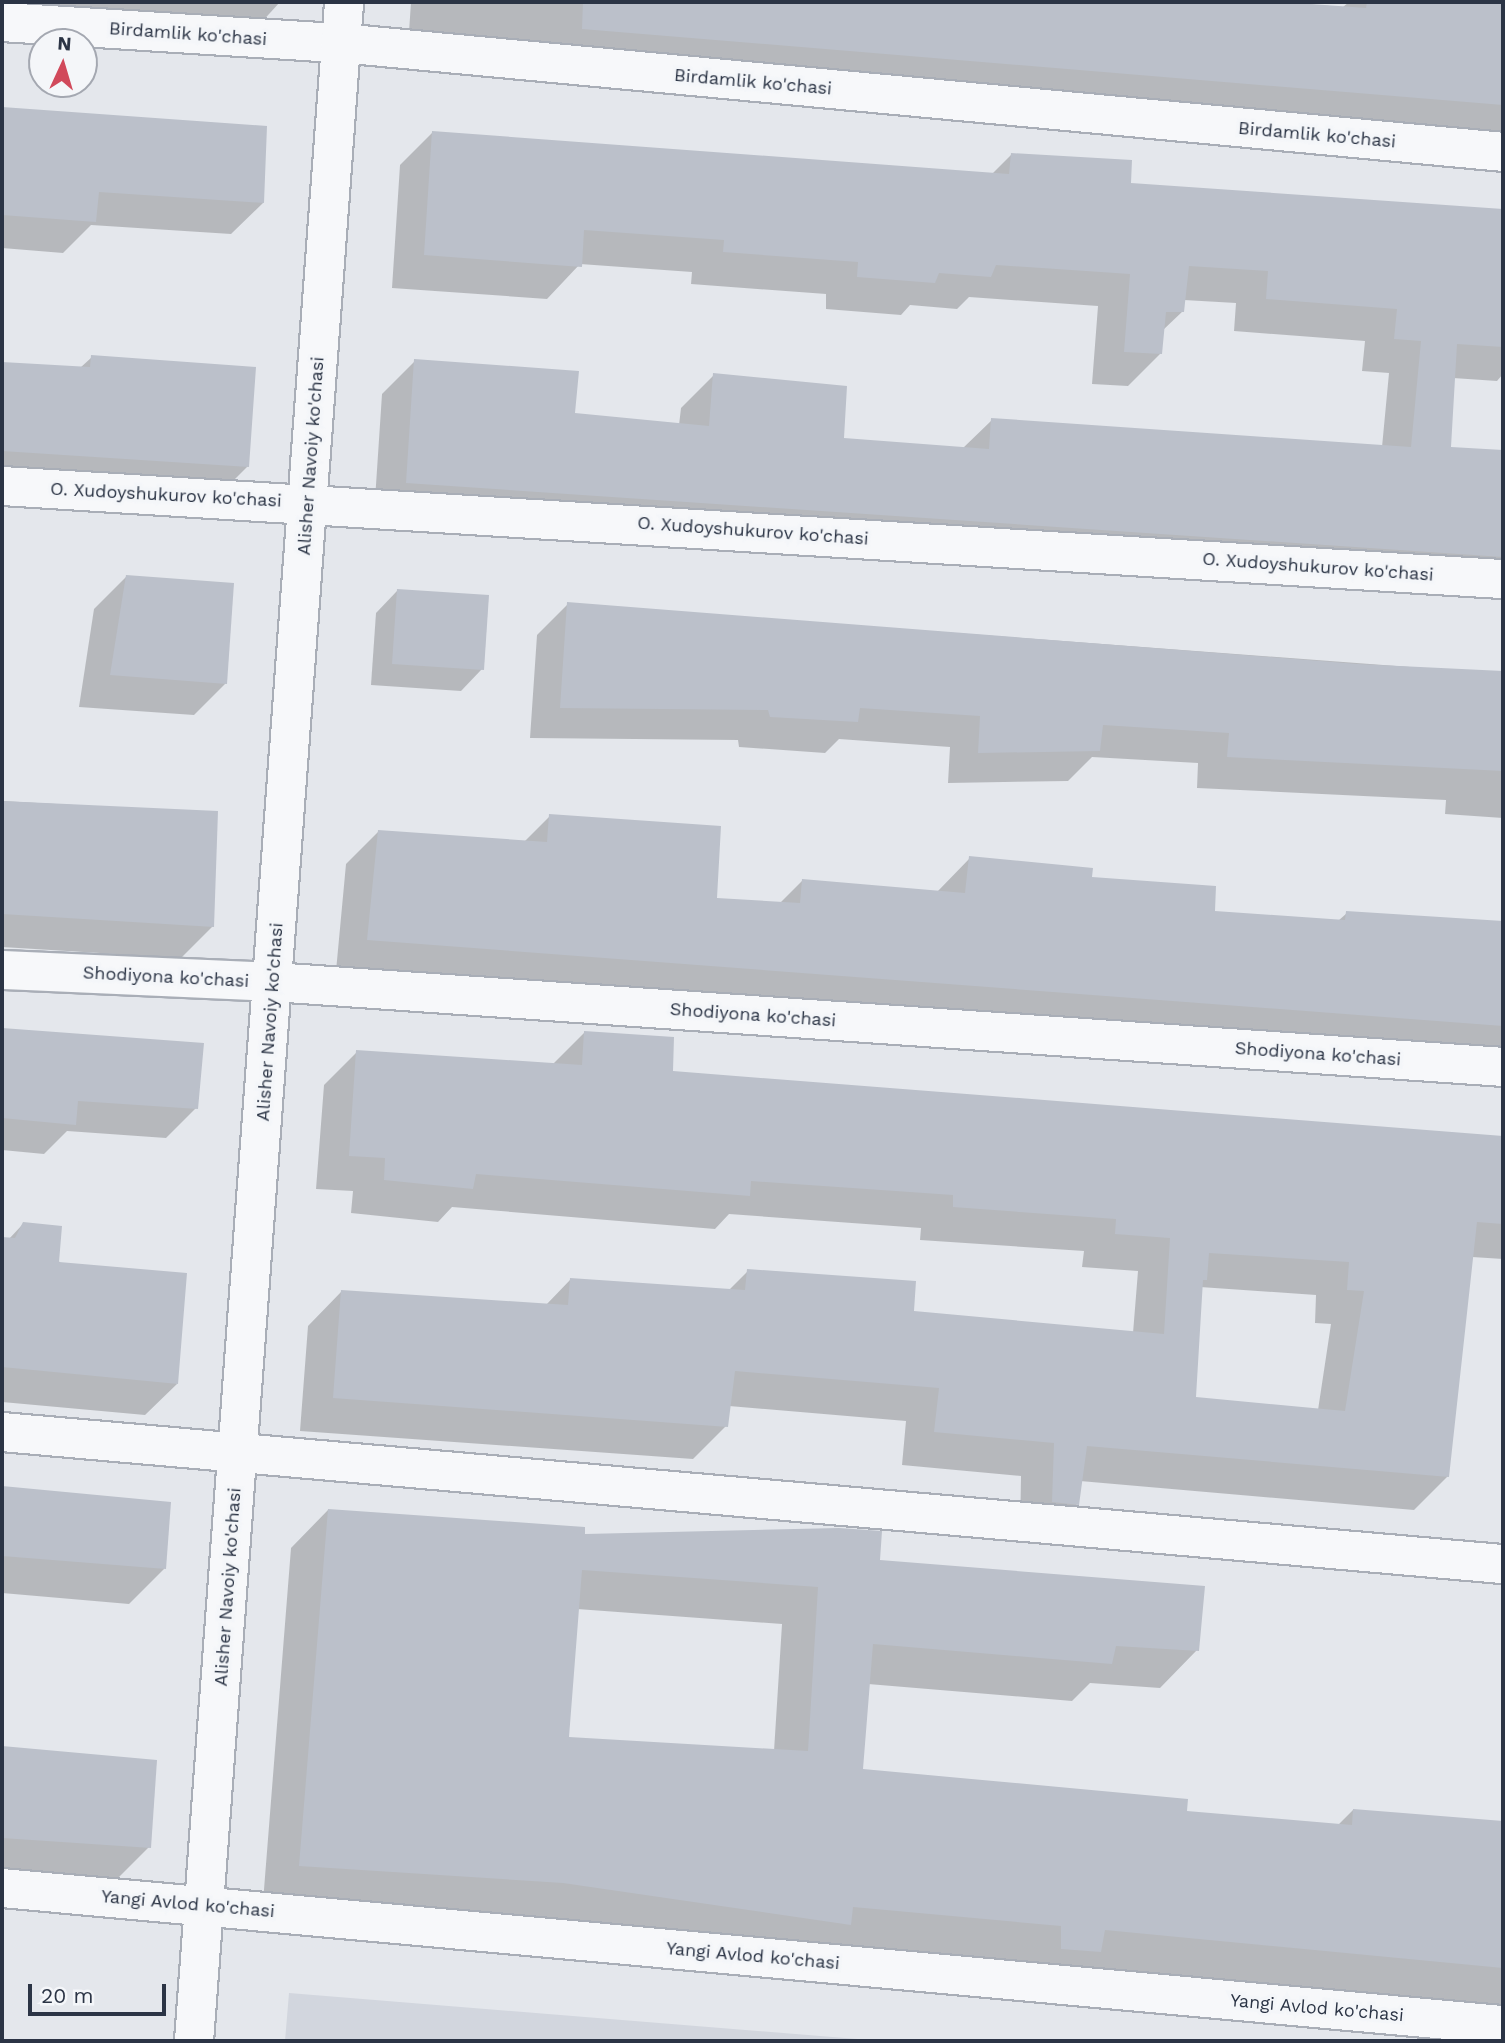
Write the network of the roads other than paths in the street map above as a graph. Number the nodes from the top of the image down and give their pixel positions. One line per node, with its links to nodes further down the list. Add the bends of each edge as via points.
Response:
1 (344, 2): 3 (street, Alisher Navoiy ko'chasi)
2 (2, 22): 3 (street, Birdamlik ko'chasi)
3 (340, 43): 4 (street, Birdamlik ko'chasi); 6 (street, Alisher Navoiy ko'chasi)
4 (1503, 152)
5 (2, 485): 6 (street, O. Xudoyshukurov ko'chasi)
6 (308, 502): 7 (street, O. Xudoyshukurov ko'chasi); 9 (street, Alisher Navoiy ko'chasi)
7 (1503, 579)
8 (2, 970): 9 (street, Shodiyona ko'chasi)
9 (273, 982): 10 (street, Shodiyona ko'chasi); 12 (street, Alisher Navoiy ko'chasi)
10 (1503, 1067)
11 (2, 1432): 12 (street)
12 (238, 1451): 13 (street); 15 (street, Alisher Navoiy ko'chasi)
13 (1503, 1564)
14 (2, 1888): 15 (street, Yangi Avlod ko'chasi)
15 (204, 1905): 16 (street, Yangi Avlod ko'chasi); 17 (street, Alisher Navoiy ko'chasi)
16 (1503, 2025)
17 (194, 2041)

